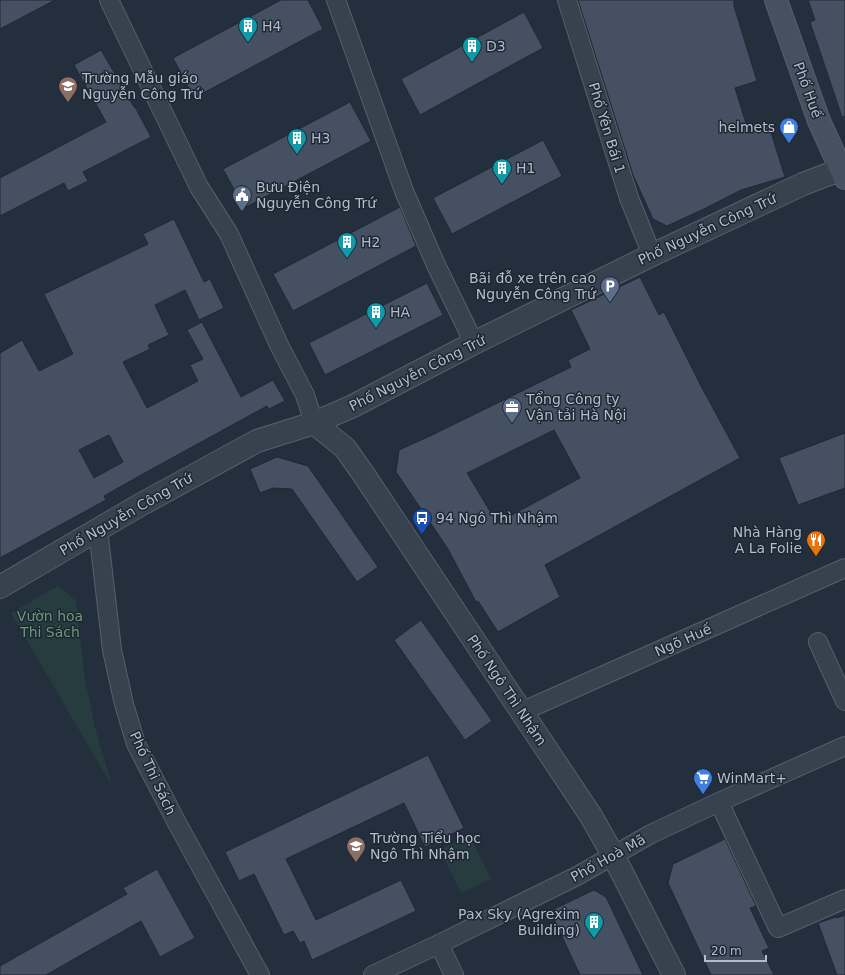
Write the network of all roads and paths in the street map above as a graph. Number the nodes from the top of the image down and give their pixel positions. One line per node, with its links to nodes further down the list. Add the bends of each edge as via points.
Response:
1 (109, 0): 8 (street, via 199,186 229,234 279,345 305,395)
2 (336, 0): 7 (street, via 404,191)
3 (567, 0): 6 (street, Phố Yên Bái 1, via 628,198)
4 (776, 0): 5 (main road, Phố Huế, via 819,121)
5 (844, 172): 6 (street, Phố Nguyễn Công Trứ, via 803,184)
6 (652, 255): 7 (street, Phố Nguyễn Công Trứ)
7 (474, 343): 8 (street, Phố Nguyễn Công Trứ, via 353,406)
8 (314, 423): 9 (street, Phố Nguyễn Công Trứ, via 257,441); 14 (street, Phố Ngô Thì Nhậm, via 345,448)
9 (98, 529): 11 (street, Phố Nguyễn Công Trứ); 20 (street, Phố Thi Sách, via 112,650 136,744)
10 (845, 568): 14 (street, Ngõ Huế)
11 (0, 587)
12 (818, 642): 13 (street)
13 (845, 701)
14 (521, 712): 17 (street, Phố Ngô Thì Nhậm, via 591,816)
15 (845, 746): 16 (street, Phố Hoà Mã)
16 (719, 802): 17 (street, Phố Hoà Mã); 18 (street, via 778,928)
17 (613, 855): 19 (street, Phố Hoà Mã, via 577,876); 23 (street, Phố Ngô Thì Nhậm)
18 (845, 899)
19 (439, 944): 21 (street, Phố Hoà Mã); 22 (street)
20 (260, 975)
21 (373, 975)
22 (454, 975)
23 (674, 975)

